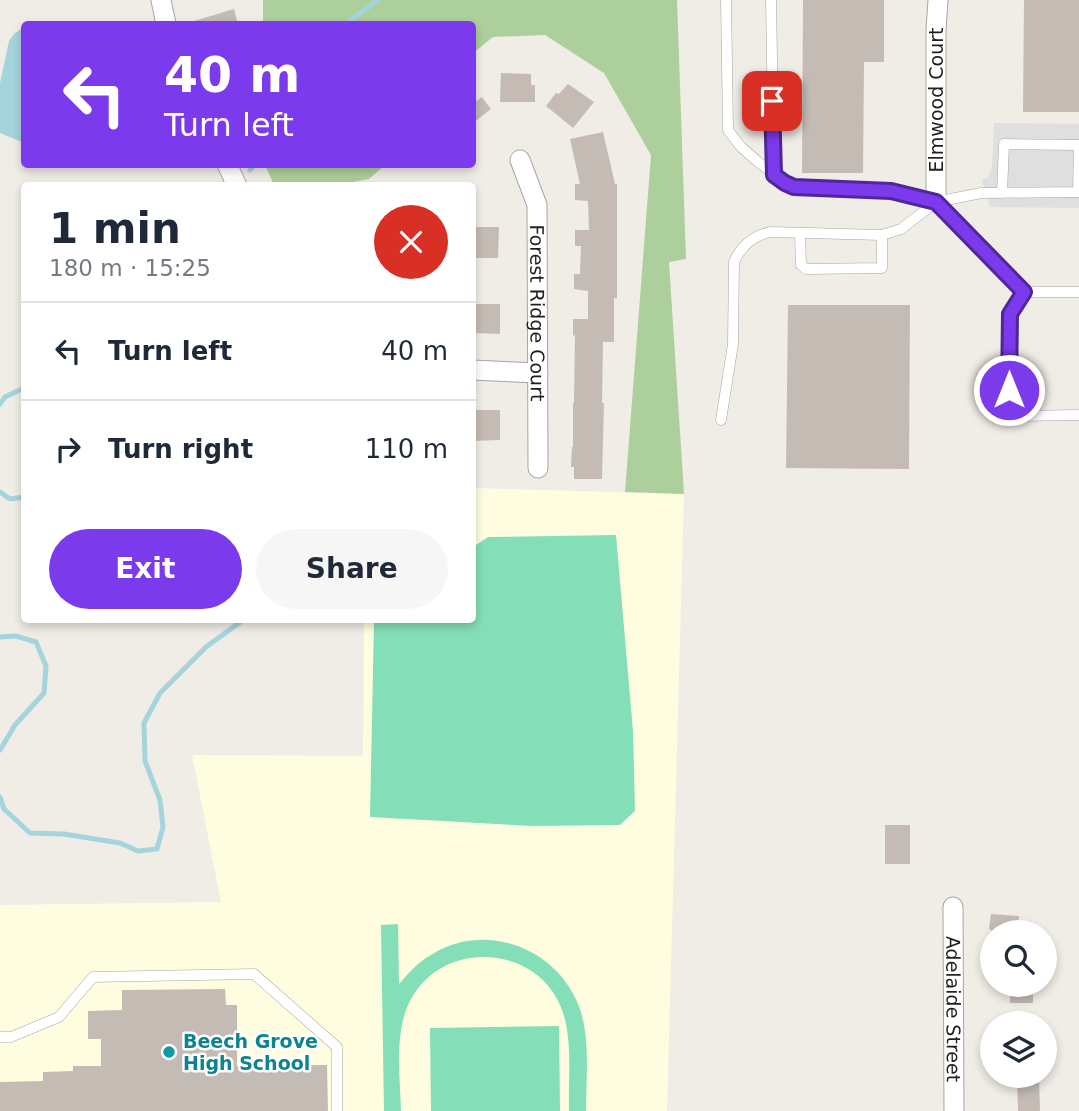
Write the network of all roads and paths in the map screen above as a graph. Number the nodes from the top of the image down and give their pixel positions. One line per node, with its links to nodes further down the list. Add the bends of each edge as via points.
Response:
1 (161, 0): 5 (street)
2 (726, 0): 7 (lane, via 728,130)
3 (771, 0): 7 (lane)
4 (937, 0): 9 (street, Elmwood Court)
5 (165, 21)
6 (520, 160): 15 (street, Forest Ridge Court, via 537,205)
7 (774, 175): 9 (lane, via 794,187 891,191)
8 (1002, 193): 8 (lane, via 1078,192 1079,145 1004,144); 9 (lane)
9 (936, 202): 11 (lane, via 901,229); 12 (lane)
10 (800, 233): 11 (lane); 11 (lane, via 801,265 807,268 882,268); 17 (lane, via 763,233 738,251 733,344)
11 (882, 235)
12 (1024, 292): 13 (lane); 16 (lane, via 1010,314 1009,416)
13 (1079, 292)
14 (476, 370): 15 (street)
15 (538, 373): 18 (street, Forest Ridge Court)
16 (1079, 415)
17 (721, 421)
18 (538, 468)
19 (953, 907): 22 (street, Adelaide Street)
20 (0, 1037): 21 (lane, via 11,1037 59,1017 93,977 254,974 337,1047)
21 (337, 1111)
22 (954, 1111)

